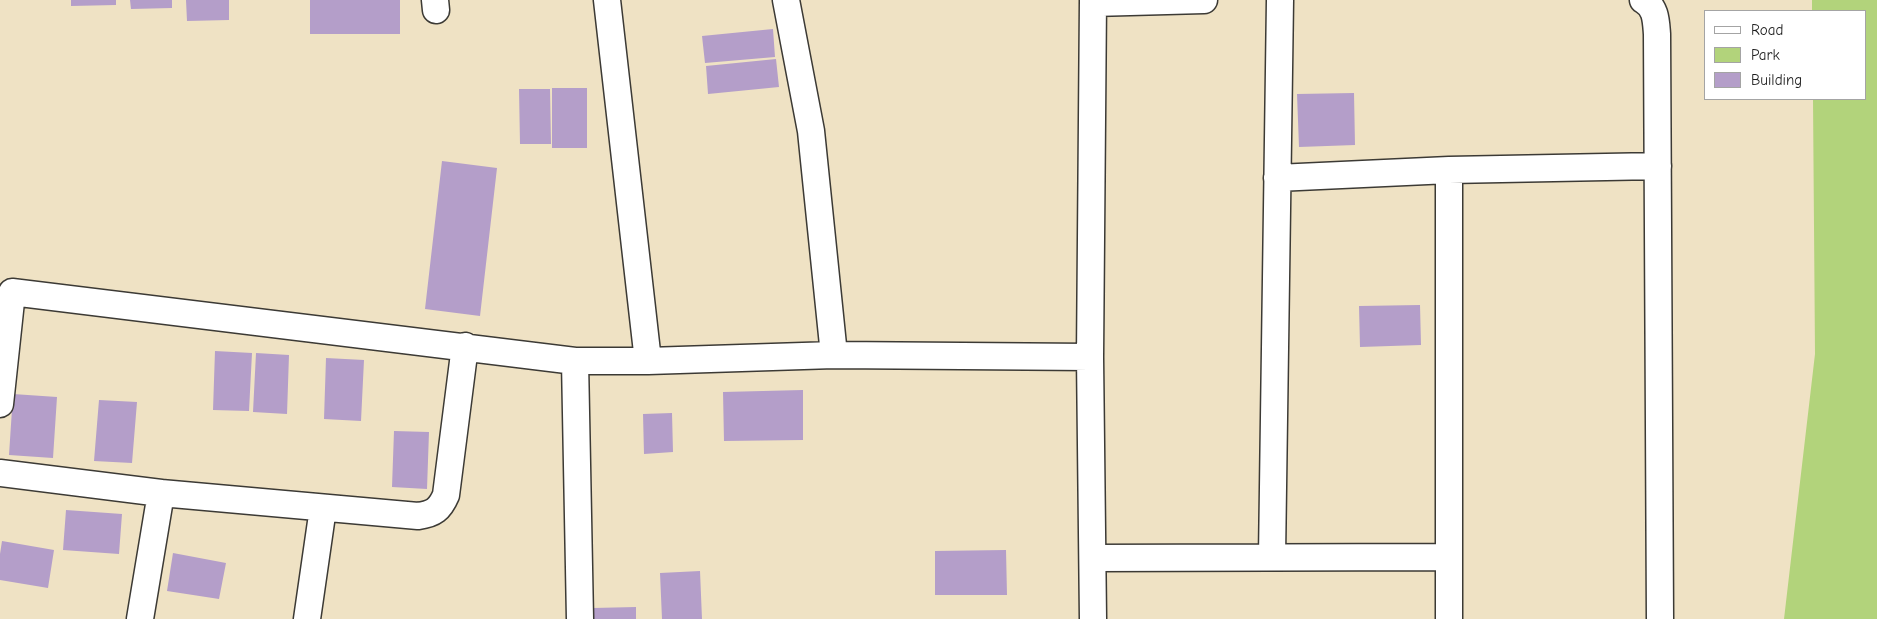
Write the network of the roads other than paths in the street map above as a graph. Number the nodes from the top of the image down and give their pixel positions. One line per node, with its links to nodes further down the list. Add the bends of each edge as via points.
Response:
1 (607, 0): 14 (street)
2 (786, 0): 11 (street, via 811,131)
3 (1204, 0): 6 (street)
4 (1280, 0): 9 (street)
5 (1643, 0): 7 (street, via 1655,13 1657,34)
6 (1092, 2): 12 (street)
7 (1658, 166): 8 (street); 27 (street)
8 (1449, 170): 9 (street); 19 (street)
9 (1276, 178): 21 (street)
10 (465, 346): 13 (street); 15 (street, via 12,292); 18 (street, via 446,495 438,509 418,516)
11 (834, 355): 12 (street); 14 (street)
12 (1090, 357): 20 (street)
13 (575, 361): 14 (street); 24 (street)
14 (648, 361)
15 (0, 404)
16 (0, 473): 17 (street)
17 (161, 493): 18 (street); 22 (street)
18 (323, 508): 23 (street)
19 (1448, 557): 21 (street); 26 (street)
20 (1093, 558): 21 (street); 25 (street)
21 (1272, 558)
22 (140, 619)
23 (307, 619)
24 (580, 619)
25 (1093, 619)
26 (1449, 619)
27 (1660, 619)

